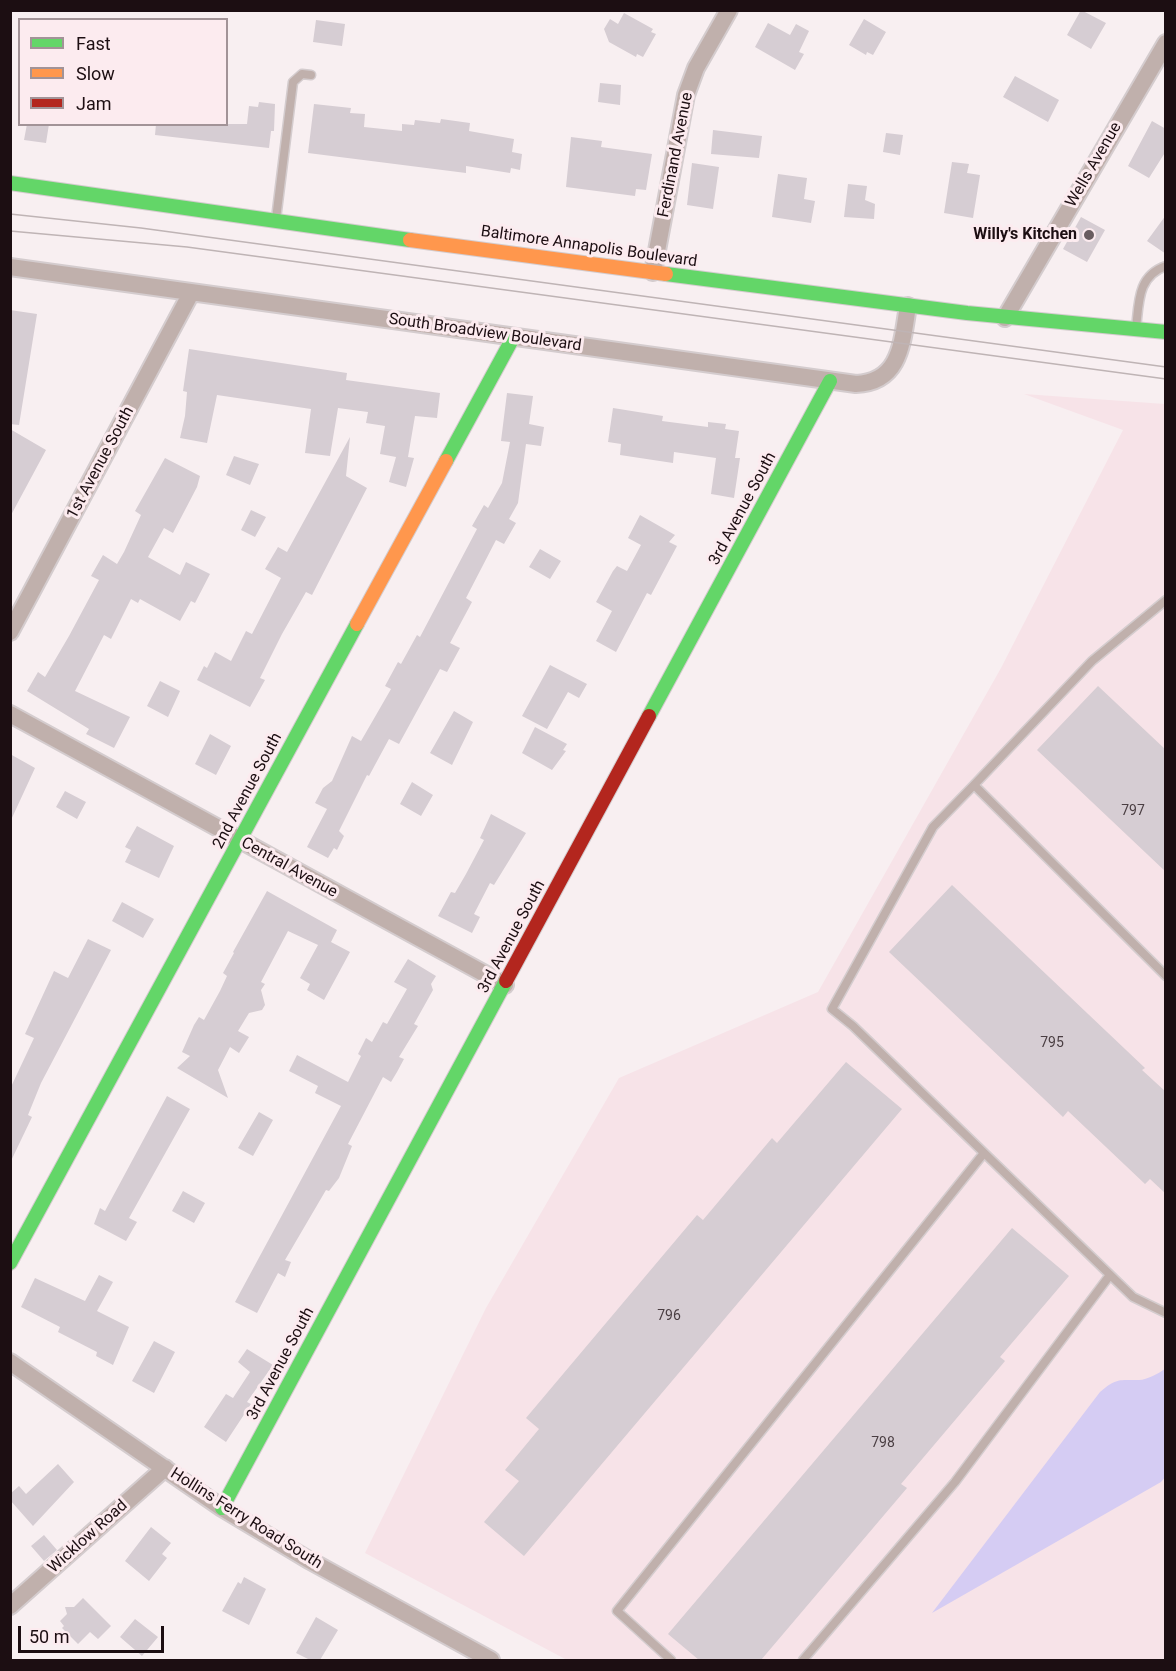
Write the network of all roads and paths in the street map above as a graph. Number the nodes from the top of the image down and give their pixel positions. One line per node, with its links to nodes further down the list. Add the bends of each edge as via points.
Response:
1 (729, 10): 8 (street, Ferdinand Avenue, via 696,68 686,95)
2 (1166, 43): 11 (street, Wells Avenue)
3 (311, 75): 5 (lane, via 302,74 293,82)
4 (10, 183): 5 (street, Baltimore Annapolis Boulevard)
5 (275, 222): 8 (street, Baltimore Annapolis Boulevard)
6 (1166, 266): 12 (lane, via 1147,277 1141,290)
7 (10, 267): 9 (street, South Broadview Boulevard)
8 (653, 272): 10 (street, Baltimore Annapolis Boulevard)
9 (191, 293): 14 (street, South Broadview Boulevard); 17 (street, 1st Avenue South)
10 (908, 306): 11 (street, Baltimore Annapolis Boulevard); 15 (street, South Broadview Boulevard, via 901,344 889,371 870,383)
11 (1005, 318): 12 (street, Baltimore Annapolis Boulevard)
12 (1136, 330): 13 (street, Baltimore Annapolis Boulevard)
13 (1166, 332)
14 (514, 336): 15 (street, South Broadview Boulevard); 20 (street, 2nd Avenue South)
15 (830, 381): 22 (street, 3rd Avenue South)
16 (1166, 600): 19 (lane, via 1092,661)
17 (10, 632)
18 (10, 714): 20 (street, Central Avenue)
19 (974, 785): 21 (lane); 23 (lane, via 933,827 832,1009)
20 (240, 841): 22 (street, Central Avenue); 24 (street, 2nd Avenue South)
21 (1166, 976)
22 (505, 985): 29 (street, 3rd Avenue South)
23 (984, 1153): 25 (lane); 32 (lane, via 617,1611)
24 (10, 1263)
25 (1110, 1275): 26 (lane, via 1133,1297); 33 (lane, via 955,1482)
26 (1166, 1313)
27 (10, 1362): 28 (street, Hollins Ferry Road South)
28 (165, 1468): 29 (street, Hollins Ferry Road South); 30 (street, Wicklow Road)
29 (222, 1508): 31 (street, Hollins Ferry Road South)
30 (10, 1606)
31 (490, 1660)
32 (671, 1660)
33 (803, 1660)

